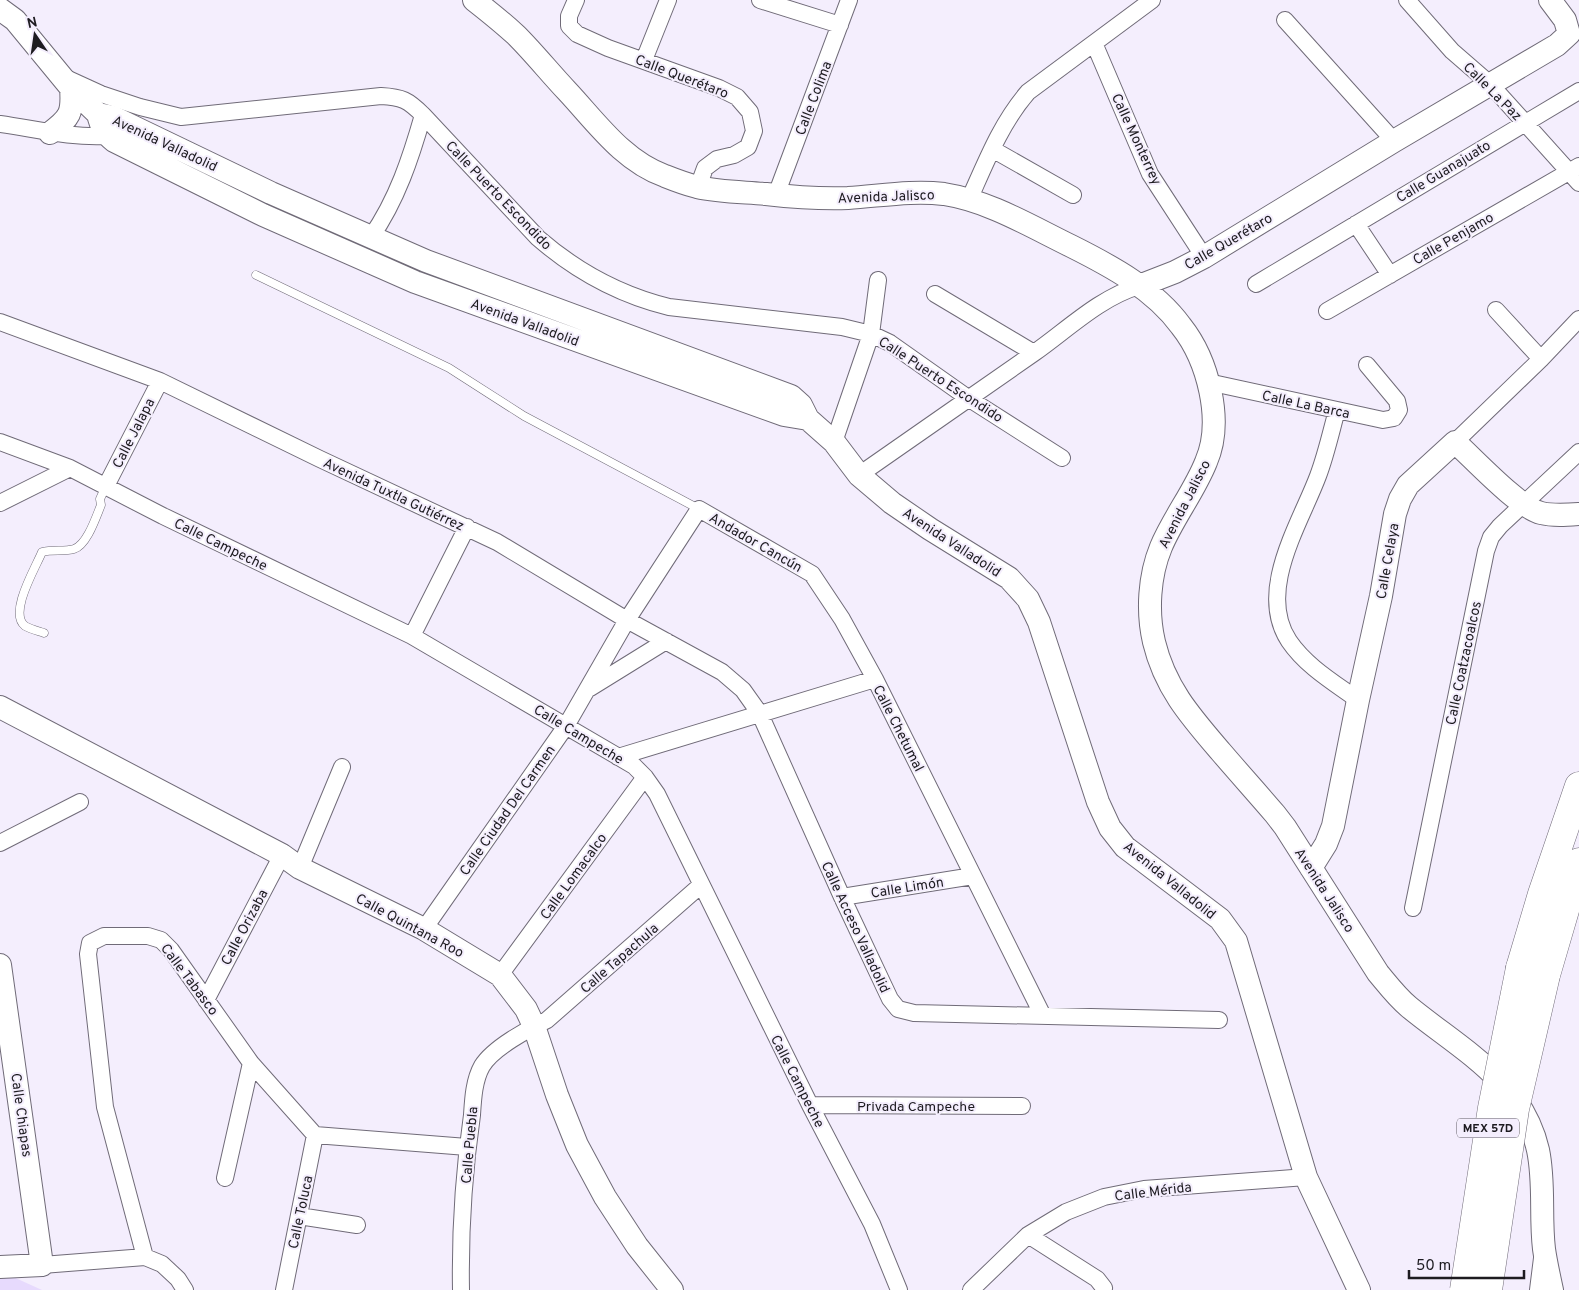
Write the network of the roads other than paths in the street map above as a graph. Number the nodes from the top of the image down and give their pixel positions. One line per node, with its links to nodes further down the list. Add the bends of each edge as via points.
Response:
1 (474, 0): 26 (street, Avenida Jalisco, via 514,33 633,159 662,175)
2 (576, 0): 13 (street, Calle Querétaro, via 569,16 569,26 577,34)
3 (668, 0): 13 (street)
4 (760, 0): 11 (street)
5 (849, 0): 11 (street, Calle Colima)
6 (1152, 0): 12 (street)
7 (1407, 0): 15 (street, Calle La Paz, via 1452,51)
8 (1550, 0): 15 (street, Calle Querétaro, via 1565,20 1569,34 1557,45)
9 (7, 7): 14 (street)
10 (1285, 20): 23 (street)
11 (840, 25): 28 (street, Calle Colima)
12 (1094, 43): 24 (street, via 1028,92 1014,108); 32 (street, Calle Monterrey, via 1150,174)
13 (644, 60): 26 (street, Calle Querétaro, via 719,88 737,97 750,112 754,131 748,147 717,159 705,168)
14 (65, 81): 17 (street); 18 (street, Calle Puerto Escondido, via 180,117 381,96 398,97 411,103); 21 (street, via 72,106 63,124)
15 (1490, 84): 19 (street, Calle La Paz); 23 (street, Calle Querétaro)
16 (1579, 91): 19 (street, Calle Guanajuato)
17 (98, 114): 22 (street, Avenida Valladolid); 31 (street, Avenida Valladolid, via 113,117 270,193)
18 (423, 115): 31 (street, via 413,152 386,216); 43 (street, Calle Puerto Escondido, via 558,256 623,292 669,307 842,327)
19 (1524, 122): 25 (street, Calle La Paz); 30 (street, Calle Guanajuato)
20 (0, 124): 21 (street)
21 (50, 134): 22 (street)
22 (107, 136): 51 (street, Avenida Valladolid, via 263,214 415,282 784,415)
23 (1394, 141): 32 (street, Calle Querétaro)
24 (992, 148): 27 (street); 29 (street)
25 (1575, 174): 34 (street, Calle Penjamo)
26 (698, 187): 28 (street, Avenida Jalisco)
27 (1073, 194)
28 (776, 195): 29 (street, Avenida Jalisco, via 840,198 911,193 943,194)
29 (969, 200): 37 (street, Avenida Jalisco, via 1000,211 1101,261)
30 (1356, 224): 34 (street); 36 (street, Calle Guanajuato)
31 (371, 237): 51 (street, Avenida Valladolid, via 426,261 790,396 802,406)
32 (1204, 257): 37 (street, Calle Querétaro)
33 (256, 274): 62 (lane, via 449,368 524,416)
34 (1390, 275): 40 (street, Calle Penjamo)
35 (878, 280): 43 (street)
36 (1256, 284)
37 (1139, 286): 44 (street, Calle Querétaro, via 1109,298); 48 (street, Avenida Jalisco, via 1182,326 1198,353)
38 (935, 294): 44 (street)
39 (1496, 310): 45 (street)
40 (1327, 311)
41 (1579, 320): 45 (street, Calle Celaya)
42 (0, 322): 47 (street, Avenida Tuxtla Gutiérrez)
43 (871, 334): 49 (street, Calle Puerto Escondido, via 890,343); 53 (street)
44 (1034, 353): 49 (street, Calle Querétaro)
45 (1541, 360): 54 (street, Calle Celaya)
46 (1367, 365): 50 (street, Calle La Barca, via 1397,401 1399,410 1394,418 1383,420)
47 (160, 381): 59 (street, Calle Jalapa); 64 (street, Avenida Tuxtla Gutiérrez, via 320,460)
48 (1208, 382): 50 (street, Calle La Barca); 84 (street, Avenida Jalisco, via 1214,420 1212,440 1207,461 1161,546 1152,574 1153,640 1175,695 1276,814)
49 (968, 398): 56 (street, Calle Puerto Escondido); 58 (street, Calle Querétaro)
50 (1337, 410): 71 (street, via 1318,476 1285,556 1277,614 1288,640 1307,663)
51 (808, 418): 53 (street, Avenida Valladolid)
52 (0, 442): 57 (street, Calle Campeche)
53 (834, 442): 58 (street, Avenida Valladolid)
54 (1455, 442): 61 (street); 71 (street, Calle Celaya, via 1408,485 1400,499)
55 (1579, 452): 61 (street, Calle Coatzacoalcos)
56 (1062, 458)
57 (70, 468): 59 (street, Calle Campeche); 60 (street)
58 (859, 475): 101 (street, Avenida Valladolid, via 892,503 1009,578 1028,599 1050,652 1098,802 1110,828 1125,847 1220,920 1236,941)
59 (106, 486): 66 (lane, via 100,499 101,506 84,543 75,549 42,552 19,602 20,620 25,626); 67 (street, Calle Campeche)
60 (0, 503)
61 (1523, 505): 63 (street, via 1540,513); 88 (street, Calle Coatzacoalcos, via 1491,537 1486,551)
62 (699, 509): 65 (street, Calle Ciudad Del Carmen); 69 (street, Andador Cancún, via 812,574 842,619)
63 (1579, 514)
64 (467, 527): 65 (street, Avenida Tuxtla Gutiérrez); 67 (street)
65 (628, 620): 68 (street, Avenida Tuxtla Gutiérrez); 70 (street, Calle Ciudad Del Carmen)
66 (44, 633)
67 (412, 636): 74 (street, Calle Campeche)
68 (666, 641): 70 (street); 73 (street, Avenida Tuxtla Gutiérrez, via 722,672 743,690)
69 (875, 679): 73 (street, Calle Chetumal); 85 (street, Calle Chetumal)
70 (588, 689): 74 (street, Calle Ciudad Del Carmen)
71 (1358, 700): 84 (street, Calle Celaya, via 1333,826)
72 (0, 707): 81 (street, Calle Quintana Roo)
73 (760, 714): 75 (street, Calle Chetumal); 87 (street, Calle Acceso Valladolid)
74 (566, 726): 75 (street, Calle Campeche); 89 (street, Calle Ciudad Del Carmen)
75 (618, 756): 77 (street, Calle Campeche)
76 (342, 767): 83 (street)
77 (645, 777): 86 (street, Calle Campeche, via 657,794); 90 (street, Calle Lomacalco)
78 (1579, 786): 118 (highway, MEX 57D, bridge, via 1520,968 1492,1108)
79 (80, 802): 80 (street)
80 (0, 843)
81 (282, 855): 83 (street, Calle Quintana Roo); 92 (street, Calle Orizaba)
82 (1579, 862): 119 (highway, MEX 57D, bridge, via 1546,975 1515,1109)
83 (300, 868): 89 (street, Calle Quintana Roo)
84 (1311, 868): 106 (street, Avenida Jalisco, via 1393,992 1477,1058 1505,1085 1524,1113 1538,1150)
85 (973, 876): 87 (street, Calle Limón); 93 (street, Calle Chetumal)
86 (701, 886): 95 (street, Calle Tapachula, via 547,1020); 97 (street, Calle Campeche)
87 (842, 897): 93 (street, Calle Acceso Valladolid, via 890,999 898,1009 914,1013)
88 (1413, 908)
89 (424, 929): 90 (street, Calle Quintana Roo)
90 (500, 975): 95 (street, Calle Quintana Roo, via 526,1009)
91 (1, 977): 108 (street, Calle Chiapas)
92 (206, 1000): 96 (street, Calle Tabasco); 107 (street, Calle Tabasco, via 161,940 148,936 104,936 90,943 88,954 105,1107)
93 (1043, 1016): 94 (street, Calle Acceso Valladolid)
94 (1219, 1020)
95 (534, 1026): 100 (street, Calle Puebla, via 499,1048 482,1066 475,1089); 114 (street, Calle Quintana Roo, via 577,1145 605,1197)
96 (251, 1063): 99 (street, Calle Tabasco); 102 (street)
97 (810, 1105): 98 (street, Privada Campeche); 115 (street, Calle Campeche, via 872,1224)
98 (1022, 1106)
99 (315, 1135): 100 (street); 103 (street, Calle Toluca)
100 (467, 1147): 113 (street, Calle Puebla)
101 (1306, 1176): 105 (street, Calle Mérida, via 1144,1189 1104,1197 1066,1212); 117 (street, Avenida Valladolid)
102 (225, 1178)
103 (299, 1216): 104 (street); 112 (street, Calle Toluca)
104 (357, 1224)
105 (1028, 1235): 110 (street, via 1097,1279); 116 (street, Calle Mérida)
106 (1544, 1248): 120 (street, Avenida Jalisco); 121 (street, Avenida Jalisco)
107 (145, 1257): 108 (street); 111 (street, via 162,1264)
108 (42, 1266): 109 (street)
109 (0, 1267)
110 (1104, 1289)
111 (185, 1290)
112 (284, 1290)
113 (461, 1290)
114 (672, 1290)
115 (899, 1290)
116 (971, 1290)
117 (1360, 1290)
118 (1464, 1290)
119 (1488, 1290)
120 (1538, 1290)
121 (1552, 1290)

